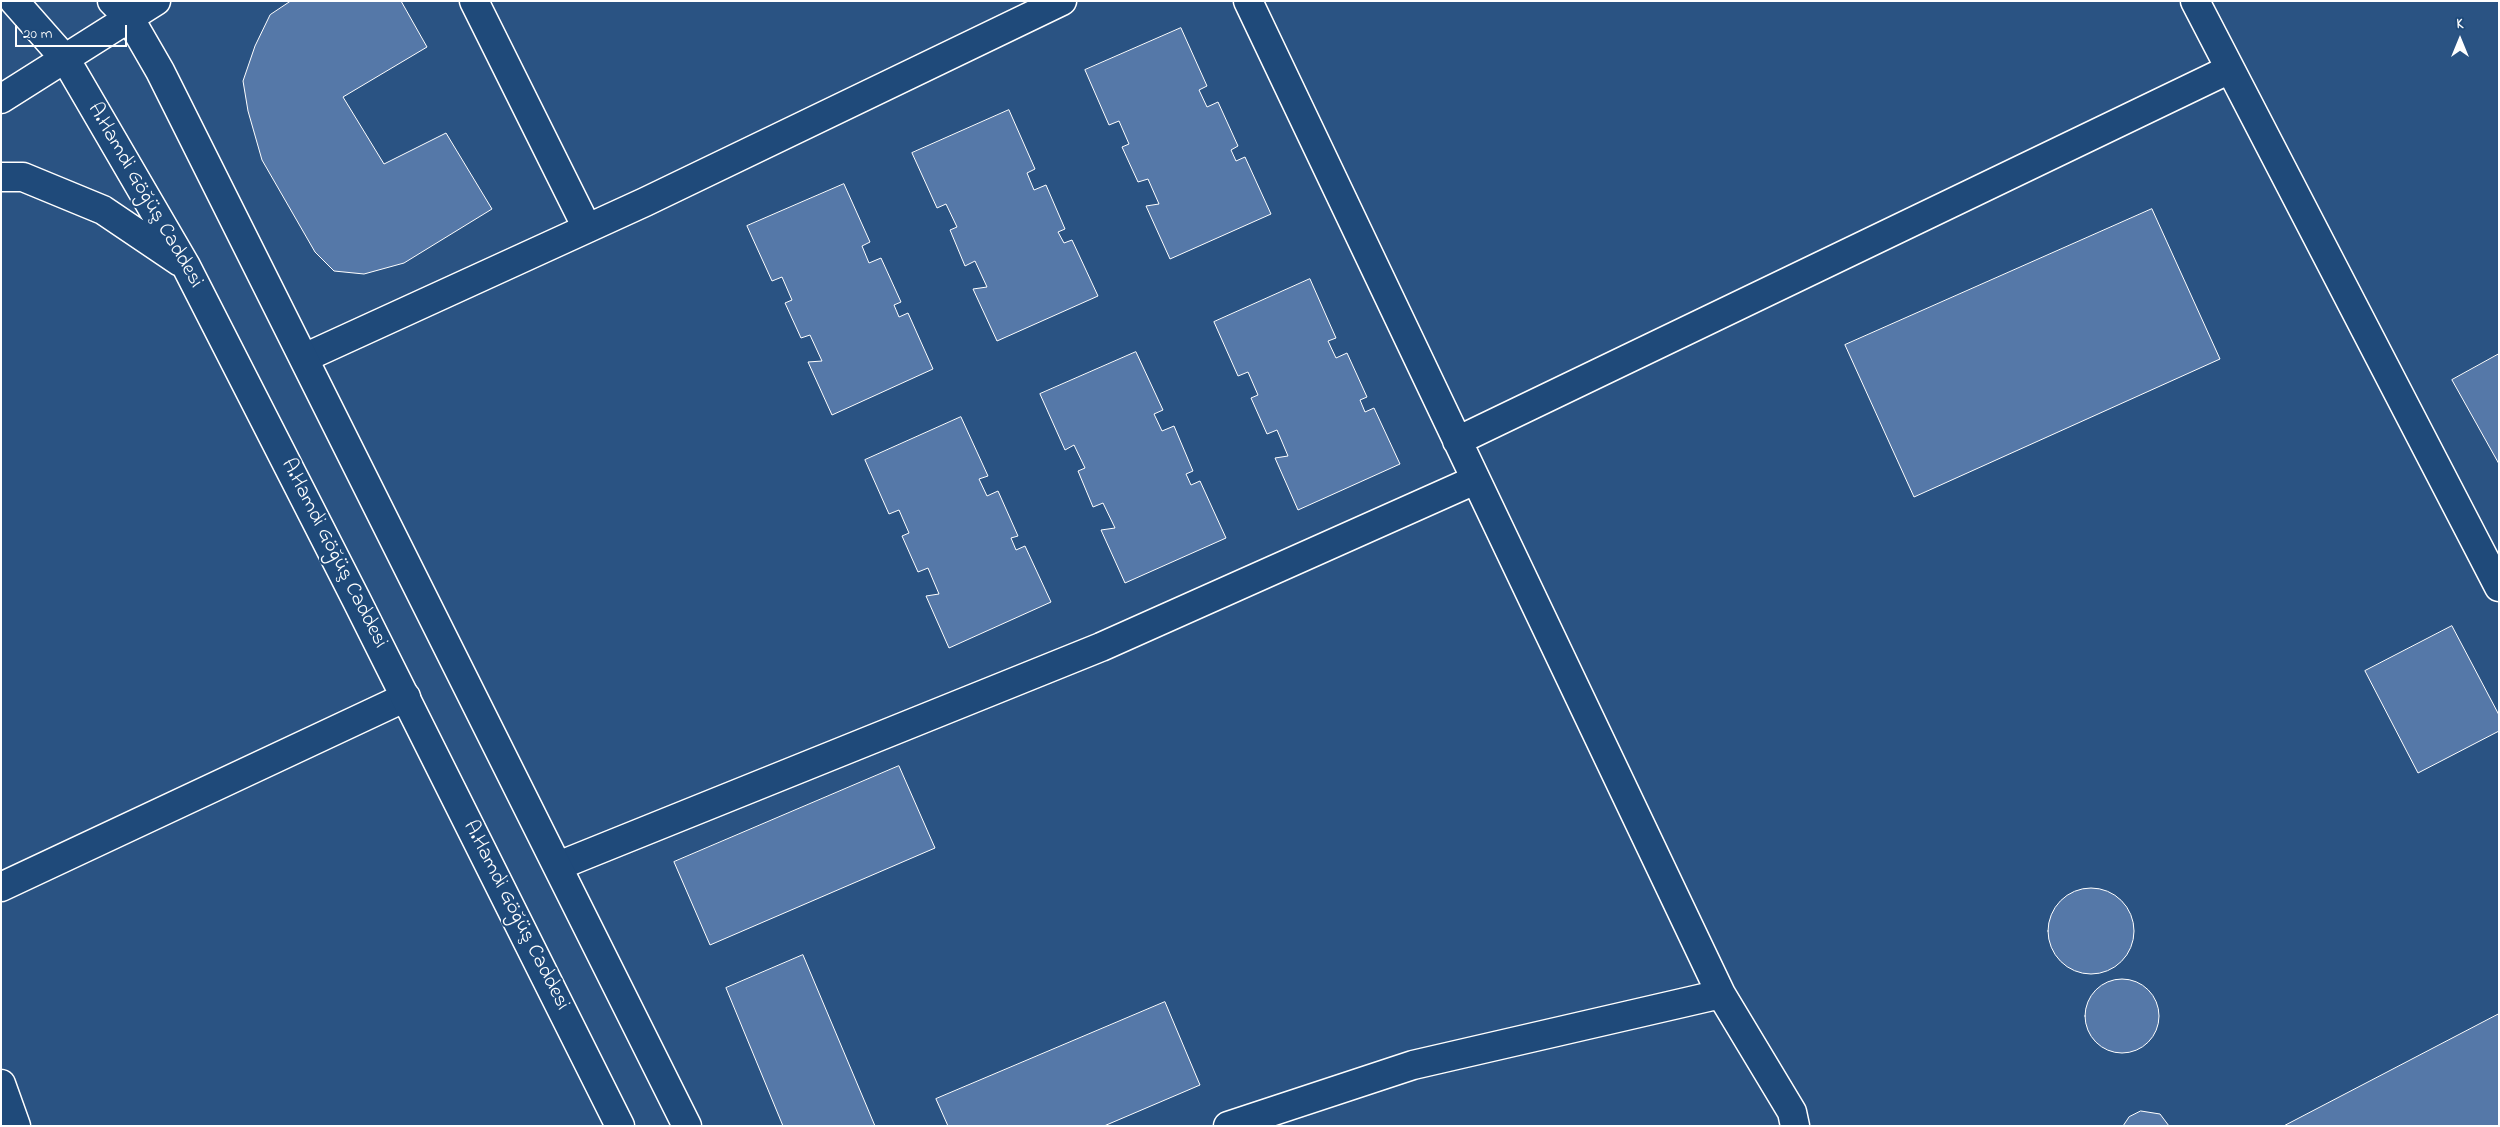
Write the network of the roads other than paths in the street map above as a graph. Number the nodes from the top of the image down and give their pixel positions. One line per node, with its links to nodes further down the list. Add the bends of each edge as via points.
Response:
1 (14, 1): 8 (street, A.Hamdi Göğüş Caddesi)
2 (156, 1): 7 (street)
3 (474, 1): 12 (street)
4 (1062, 1): 12 (street)
5 (1248, 1): 15 (street)
6 (2195, 1): 9 (street)
7 (121, 10): 8 (street); 14 (street, via 160,71)
8 (66, 60): 10 (street); 13 (street, A.Hamdi Göğüş Caddesi)
9 (2230, 69): 15 (street); 17 (street)
10 (1, 99)
11 (1, 177): 13 (street, via 23,177 103,210)
12 (587, 228): 14 (street)
13 (186, 266): 18 (street, A.Hamdi Göğüş Caddesi)
14 (304, 358): 19 (street)
15 (1457, 442): 16 (street)
16 (1476, 480): 19 (street, via 1101,647); 21 (street)
17 (2499, 587)
18 (406, 697): 20 (street); 24 (street, A.Hamdi Göğüş Caddesi)
19 (558, 866): 25 (street)
20 (1, 887)
21 (1721, 994): 26 (street, via 1413,1065); 27 (street, via 1792,1112)
22 (1, 1084): 23 (street)
23 (16, 1126)
24 (620, 1126)
25 (687, 1126)
26 (1228, 1126)
27 (1795, 1126)

